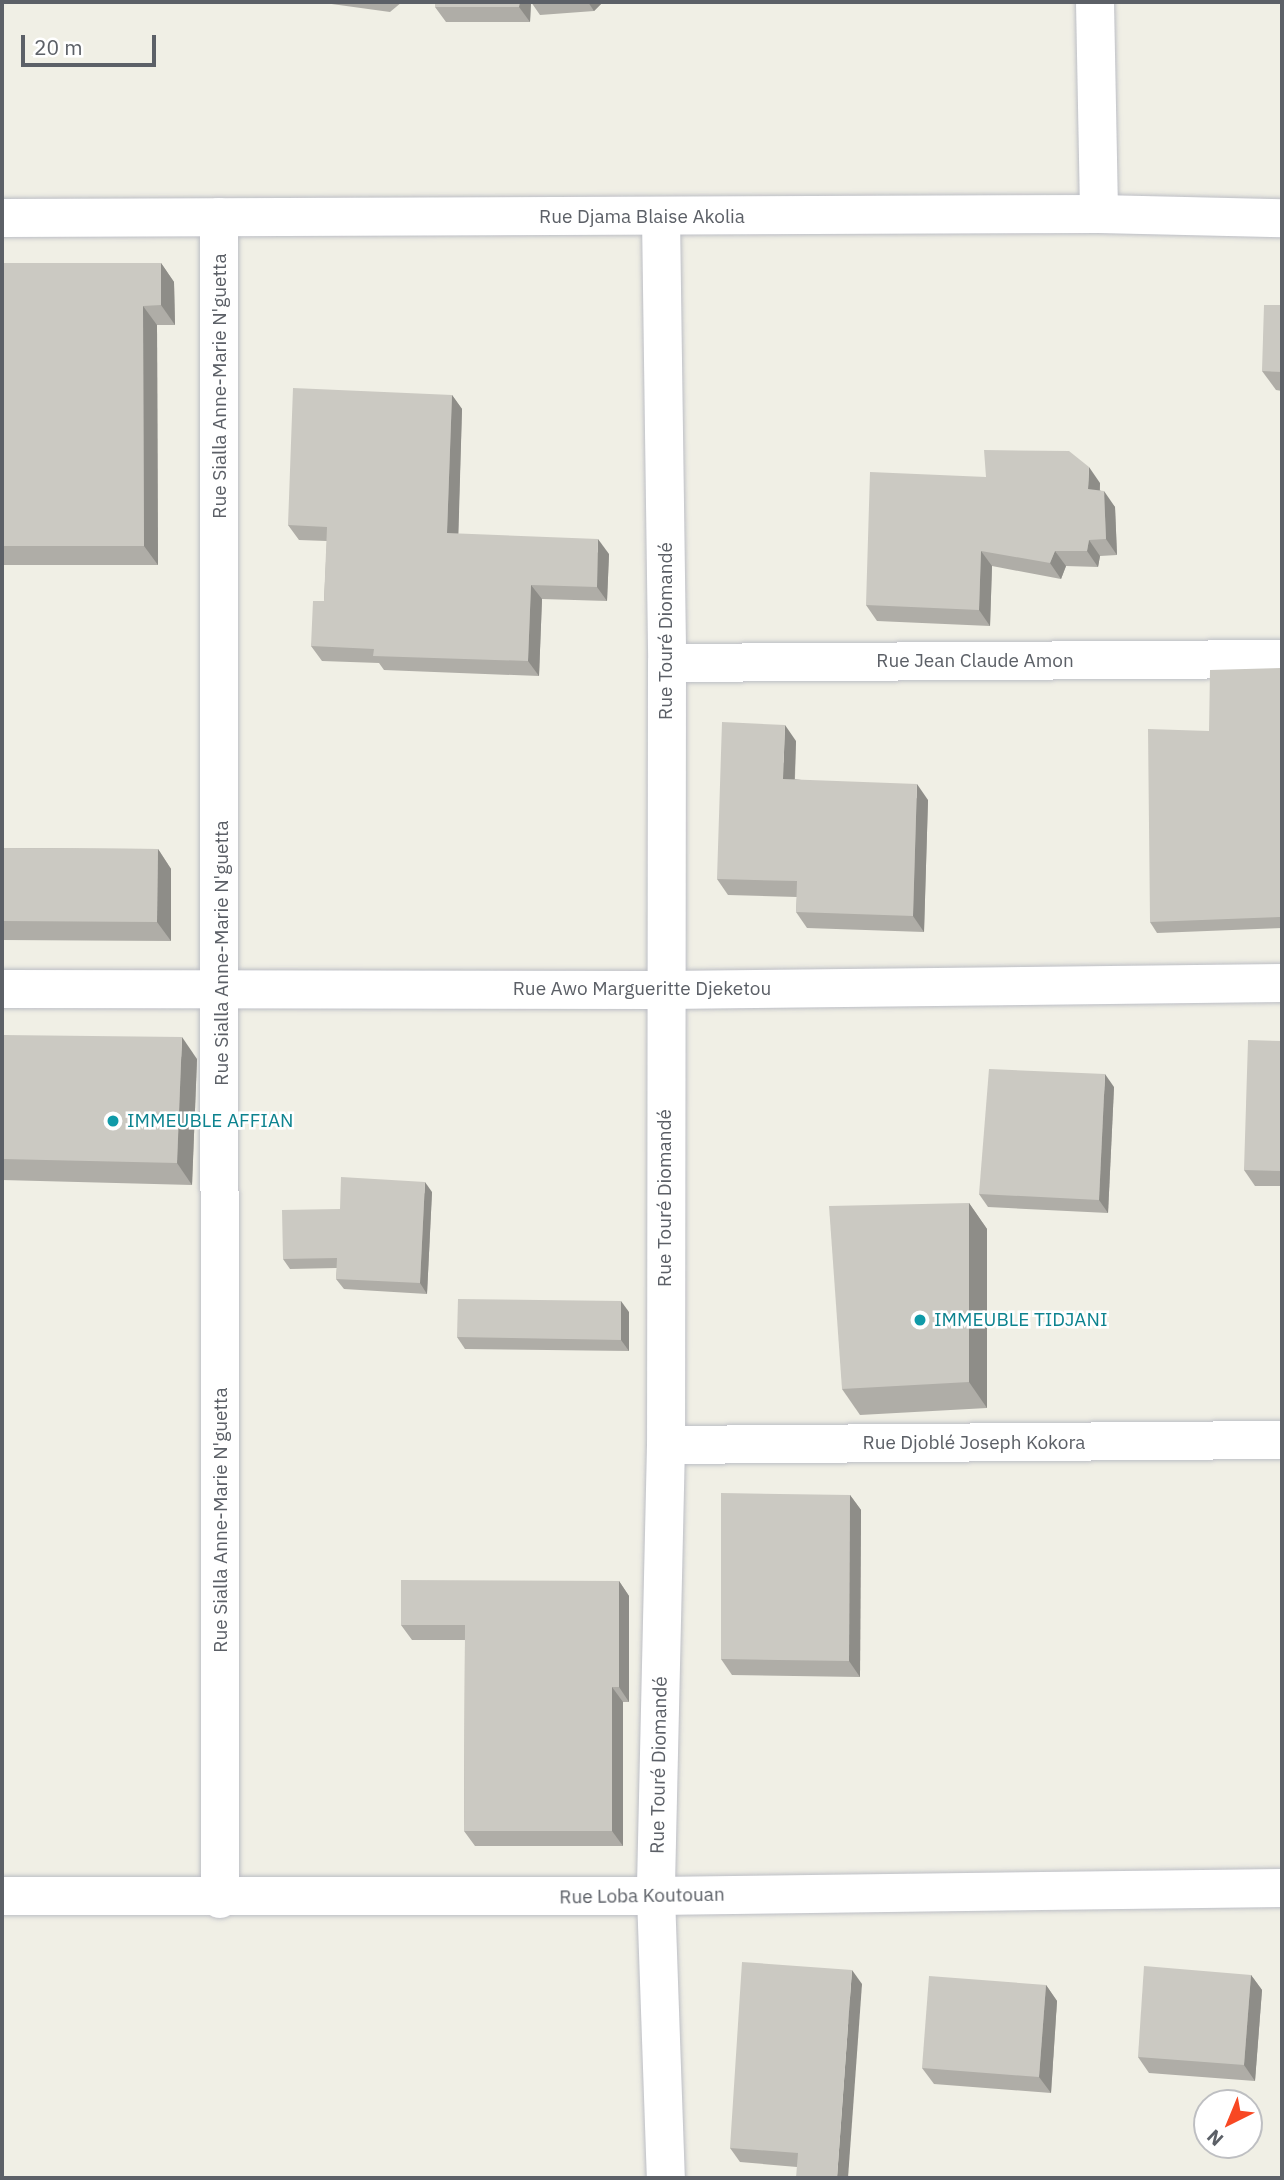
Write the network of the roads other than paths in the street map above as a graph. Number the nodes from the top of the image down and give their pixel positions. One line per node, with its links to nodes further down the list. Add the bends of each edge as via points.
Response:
1 (1095, 2): 2 (street)
2 (1100, 214): 4 (street, Rue Djama Blaise Akolia); 6 (street, Rue Djama Blaise Akolia)
3 (219, 217): 4 (street, Rue Djama Blaise Akolia); 5 (street, Rue Djama Blaise Akolia); 10 (street, Rue Sialla Anne-Marie N'guetta)
4 (661, 217): 8 (street, Rue Touré Diomandé)
5 (2, 218)
6 (1282, 218)
7 (1282, 659): 8 (street, Rue Jean Claude Amon)
8 (667, 663): 12 (street, Rue Touré Diomandé)
9 (1282, 983): 12 (street, Rue Awo Margueritte Djeketou)
10 (222, 988): 11 (street, Rue Awo Margueritte Djeketou); 12 (street, Rue Awo Margueritte Djeketou); 18 (street, Rue Sialla Anne-Marie N'guetta)
11 (2, 989)
12 (665, 990): 14 (street, Rue Touré Diomandé)
13 (1282, 1440): 14 (street, Rue Djoblé Joseph Kokora)
14 (666, 1445): 17 (street, Rue Touré Diomandé)
15 (1282, 1888): 17 (street, Rue Loba Koutouan)
16 (2, 1896): 18 (street, Rue Loba Koutouan)
17 (656, 1896): 18 (street, Rue Loba Koutouan); 19 (street, Rue Touré Diomandé)
18 (220, 1899)
19 (666, 2178)

